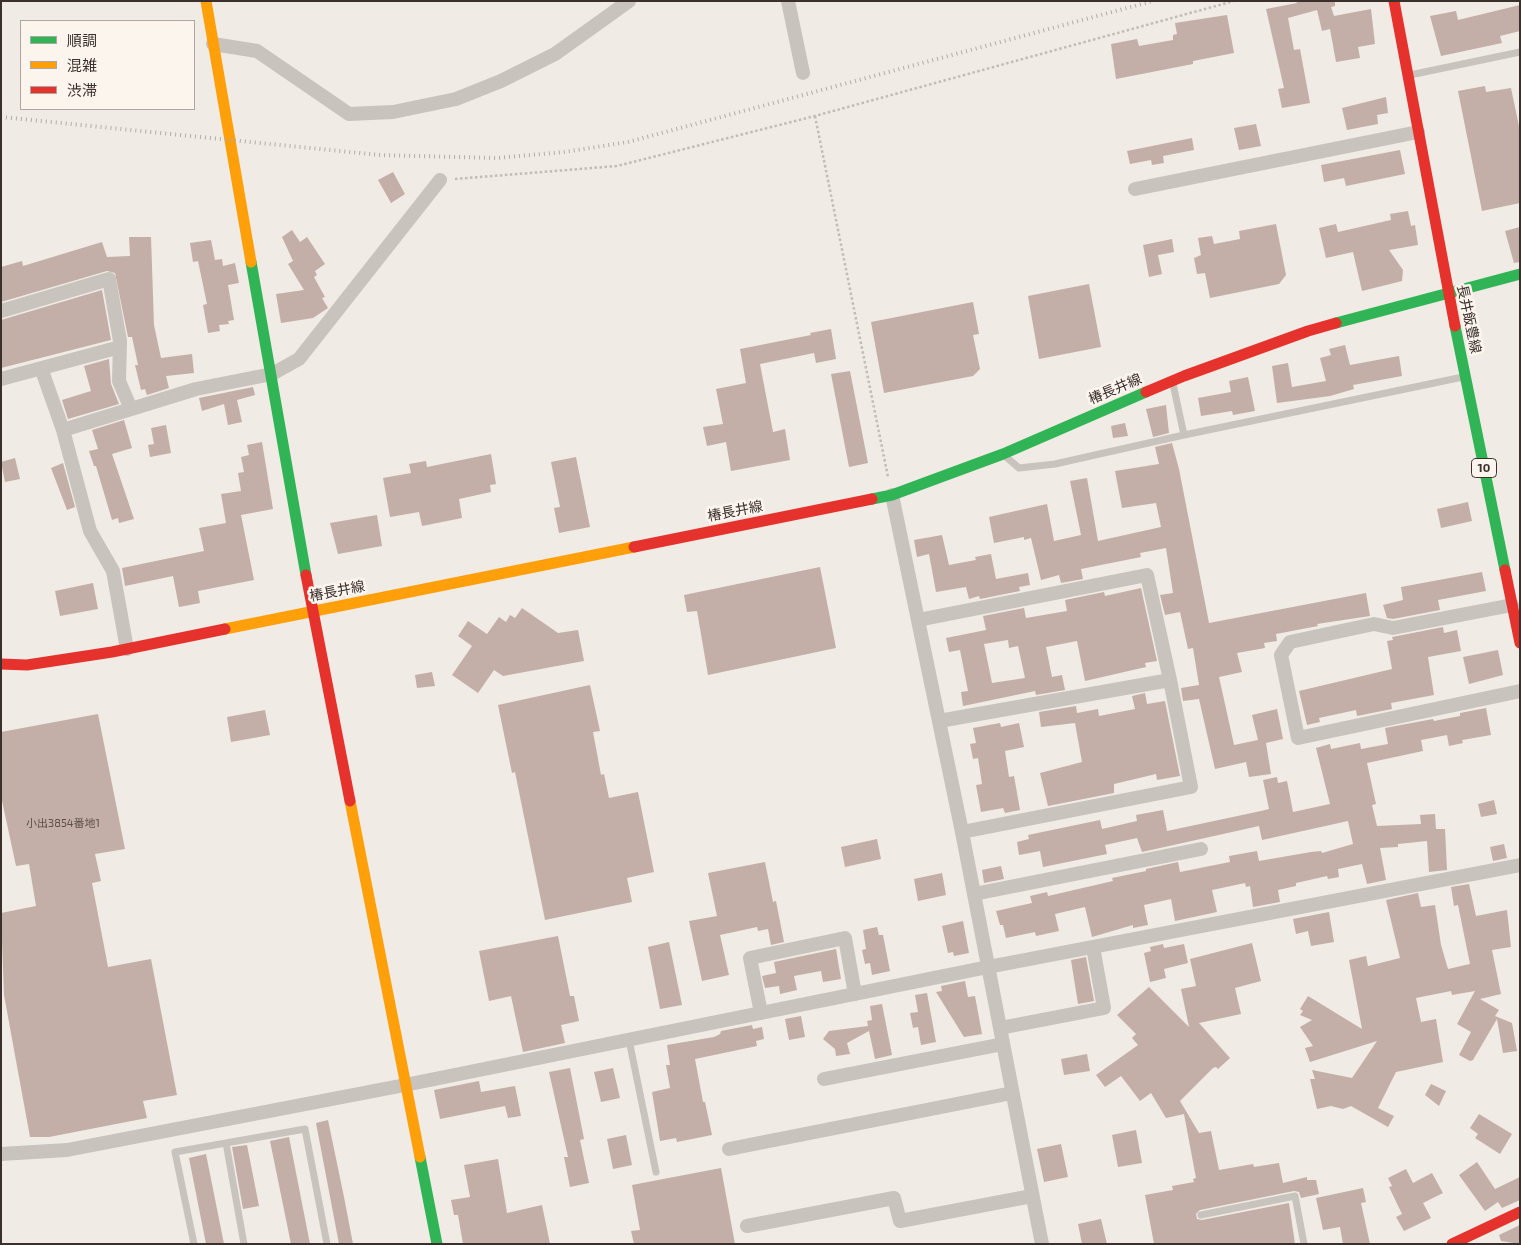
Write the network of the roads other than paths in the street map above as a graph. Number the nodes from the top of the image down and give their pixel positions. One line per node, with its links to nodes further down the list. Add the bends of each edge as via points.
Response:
1 (206, 1): 5 (main road)
2 (629, 1): 5 (street, via 555,54 501,81 456,99 393,112 349,114 257,51)
3 (788, 1): 7 (street)
4 (1394, 1): 8 (main road, 長井飯豊線 / 10)
5 (213, 44): 17 (main road)
6 (1520, 52): 8 (lane)
7 (803, 73)
8 (1408, 75): 9 (main road, 長井飯豊線 / 10)
9 (1418, 132): 11 (street); 13 (main road, 長井飯豊線 / 10)
10 (440, 180): 17 (street, via 299,359)
11 (1135, 189)
12 (1520, 274): 13 (main road, 椿長井線)
13 (1448, 294): 18 (main road, 長井飯豊線 / 10); 20 (main road, 椿長井線, via 1308,331)
14 (1, 311): 15 (street, via 110,279)
15 (120, 347): 16 (street); 21 (street, via 119,382)
16 (41, 368): 19 (street); 22 (street)
17 (272, 374): 21 (street, via 196,389); 27 (main road)
18 (1465, 376): 23 (lane); 26 (main road, 長井飯豊線 / 10)
19 (1, 379)
20 (1172, 381): 23 (lane); 24 (main road, 椿長井線)
21 (131, 409): 22 (street)
22 (63, 430): 30 (street, via 90,531 113,571)
23 (1184, 434): 24 (lane, via 1055,464 1019,468)
24 (1003, 454): 25 (main road, 椿長井線)
25 (892, 495): 27 (main road, 椿長井線); 28 (street)
26 (1512, 604): 29 (main road, 長井飯豊線 / 10); 33 (street, via 1392,628 1374,624 1290,642 1281,655 1298,738)
27 (312, 611): 30 (main road, 椿長井線); 47 (main road)
28 (918, 620): 32 (street, via 1146,575); 34 (street)
29 (1520, 643)
30 (127, 649): 31 (main road, 椿長井線, via 27,665)
31 (1, 664)
32 (1170, 680): 34 (street); 35 (street, via 1191,787)
33 (1520, 692)
34 (939, 721): 35 (street)
35 (962, 832): 38 (street)
36 (1201, 849): 38 (street)
37 (1520, 865): 39 (street)
38 (974, 894): 40 (street)
39 (1093, 947): 40 (street); 43 (street, via 1104,1008)
40 (988, 967): 41 (street); 43 (street)
41 (856, 994): 42 (street); 42 (street, via 845,938 750,958)
42 (762, 1013): 44 (street)
43 (1000, 1028): 45 (street)
44 (629, 1040): 47 (street); 52 (lane)
45 (1003, 1044): 46 (street); 48 (street)
46 (824, 1079)
47 (405, 1085): 51 (street, via 67,1150); 60 (main road)
48 (1012, 1093): 50 (street); 53 (street)
49 (226, 1143): 57 (lane, via 175,1152); 58 (lane); 59 (lane, via 305,1129)
50 (729, 1149)
51 (1, 1154)
52 (656, 1172)
53 (1032, 1196): 56 (street, via 900,1221 894,1198); 61 (street)
54 (1520, 1212): 63 (main road)
55 (1201, 1215): 62 (lane, via 1296,1196)
56 (746, 1226)
57 (194, 1244)
58 (244, 1244)
59 (327, 1244)
60 (437, 1244)
61 (1042, 1244)
62 (1304, 1244)
63 (1452, 1244)

